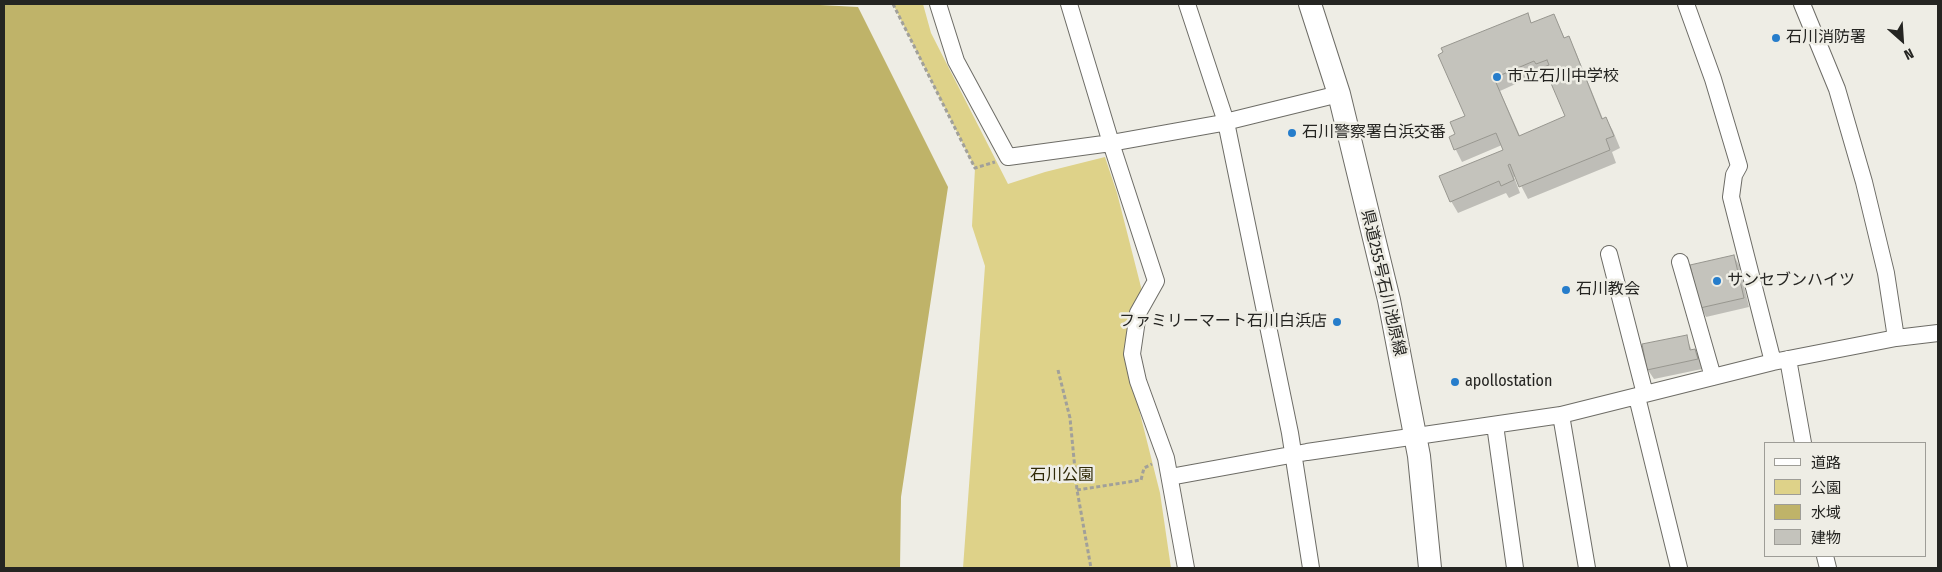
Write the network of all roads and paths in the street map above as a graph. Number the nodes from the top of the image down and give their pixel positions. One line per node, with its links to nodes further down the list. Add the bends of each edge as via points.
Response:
1 (893, 4): 11 (path, via 975,168)
2 (938, 4): 11 (street, via 956,60)
3 (1069, 4): 10 (street)
4 (1187, 4): 9 (street)
5 (1310, 4): 8 (main road, 県道255号石川池原線)
6 (1686, 4): 16 (street, via 1739,166 1734,175 1731,197)
7 (1802, 4): 15 (street, via 1837,89 1864,182 1886,273)
8 (1338, 94): 9 (street); 22 (main road, 県道255号石川池原線, via 1389,300)
9 (1226, 122): 10 (street); 24 (street)
10 (1111, 142): 11 (street); 26 (street, via 1156,281 1138,313 1132,354)
11 (1008, 157)
12 (1609, 254): 19 (street)
13 (1680, 262): 18 (street)
14 (1938, 333): 15 (street)
15 (1896, 338): 16 (street)
16 (1780, 360): 18 (street); 23 (street)
17 (1058, 370): 27 (path, via 1070,418)
18 (1713, 377): 19 (street)
19 (1641, 396): 20 (street); 34 (street)
20 (1561, 415): 21 (street); 33 (street)
21 (1495, 425): 22 (street); 32 (street)
22 (1416, 436): 24 (street); 31 (main road, 県道255号石川池原線)
23 (1803, 442)
24 (1294, 454): 26 (street); 30 (street)
25 (1156, 461): 27 (path, via 1144,468 1141,480)
26 (1170, 477): 29 (street)
27 (1077, 490): 28 (path)
28 (1091, 568)
29 (1186, 568)
30 (1311, 568)
31 (1430, 568)
32 (1515, 568)
33 (1587, 568)
34 (1679, 568)

